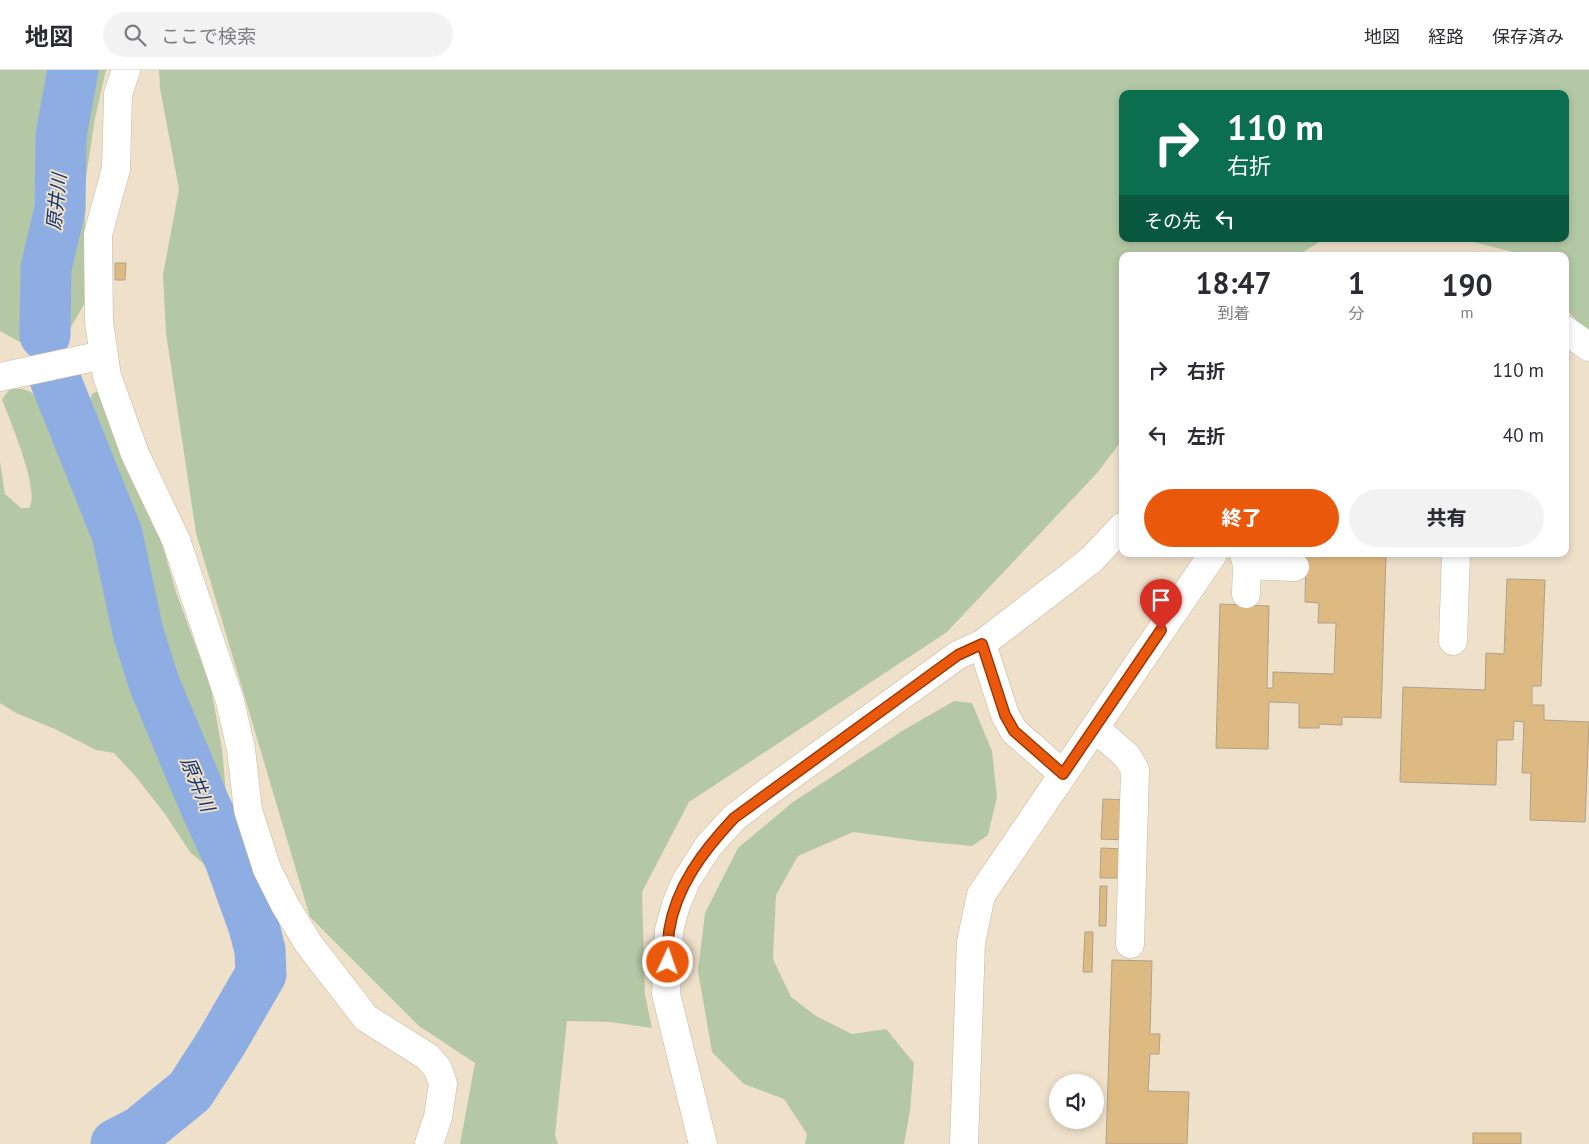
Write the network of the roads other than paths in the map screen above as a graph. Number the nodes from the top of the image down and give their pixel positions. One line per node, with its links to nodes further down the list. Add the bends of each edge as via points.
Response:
1 (126, 70): 4 (street, via 118,94 116,169 98,234)
2 (1569, 333): 3 (street)
3 (1589, 347)
4 (102, 355): 5 (street); 17 (street, via 106,376 135,454 176,540 230,701 241,749 248,810 267,869 308,943 366,1018 428,1057 438,1069 443,1084 438,1117)
5 (0, 377)
6 (1119, 530): 13 (street, via 1092,559)
7 (1211, 557): 14 (street)
8 (1456, 557): 12 (street)
9 (1246, 559): 10 (street); 11 (street)
10 (1295, 567)
11 (1246, 594)
12 (1453, 641)
13 (982, 644): 15 (street, via 1005,715 1014,731); 18 (street, via 958,655 734,818 709,845 686,880 669,930 666,994)
14 (1095, 728): 15 (street); 16 (street, via 1128,756 1134,770)
15 (1063, 774): 19 (street, via 981,895 971,942)
16 (1130, 944)
17 (429, 1144)
18 (703, 1144)
19 (964, 1144)

